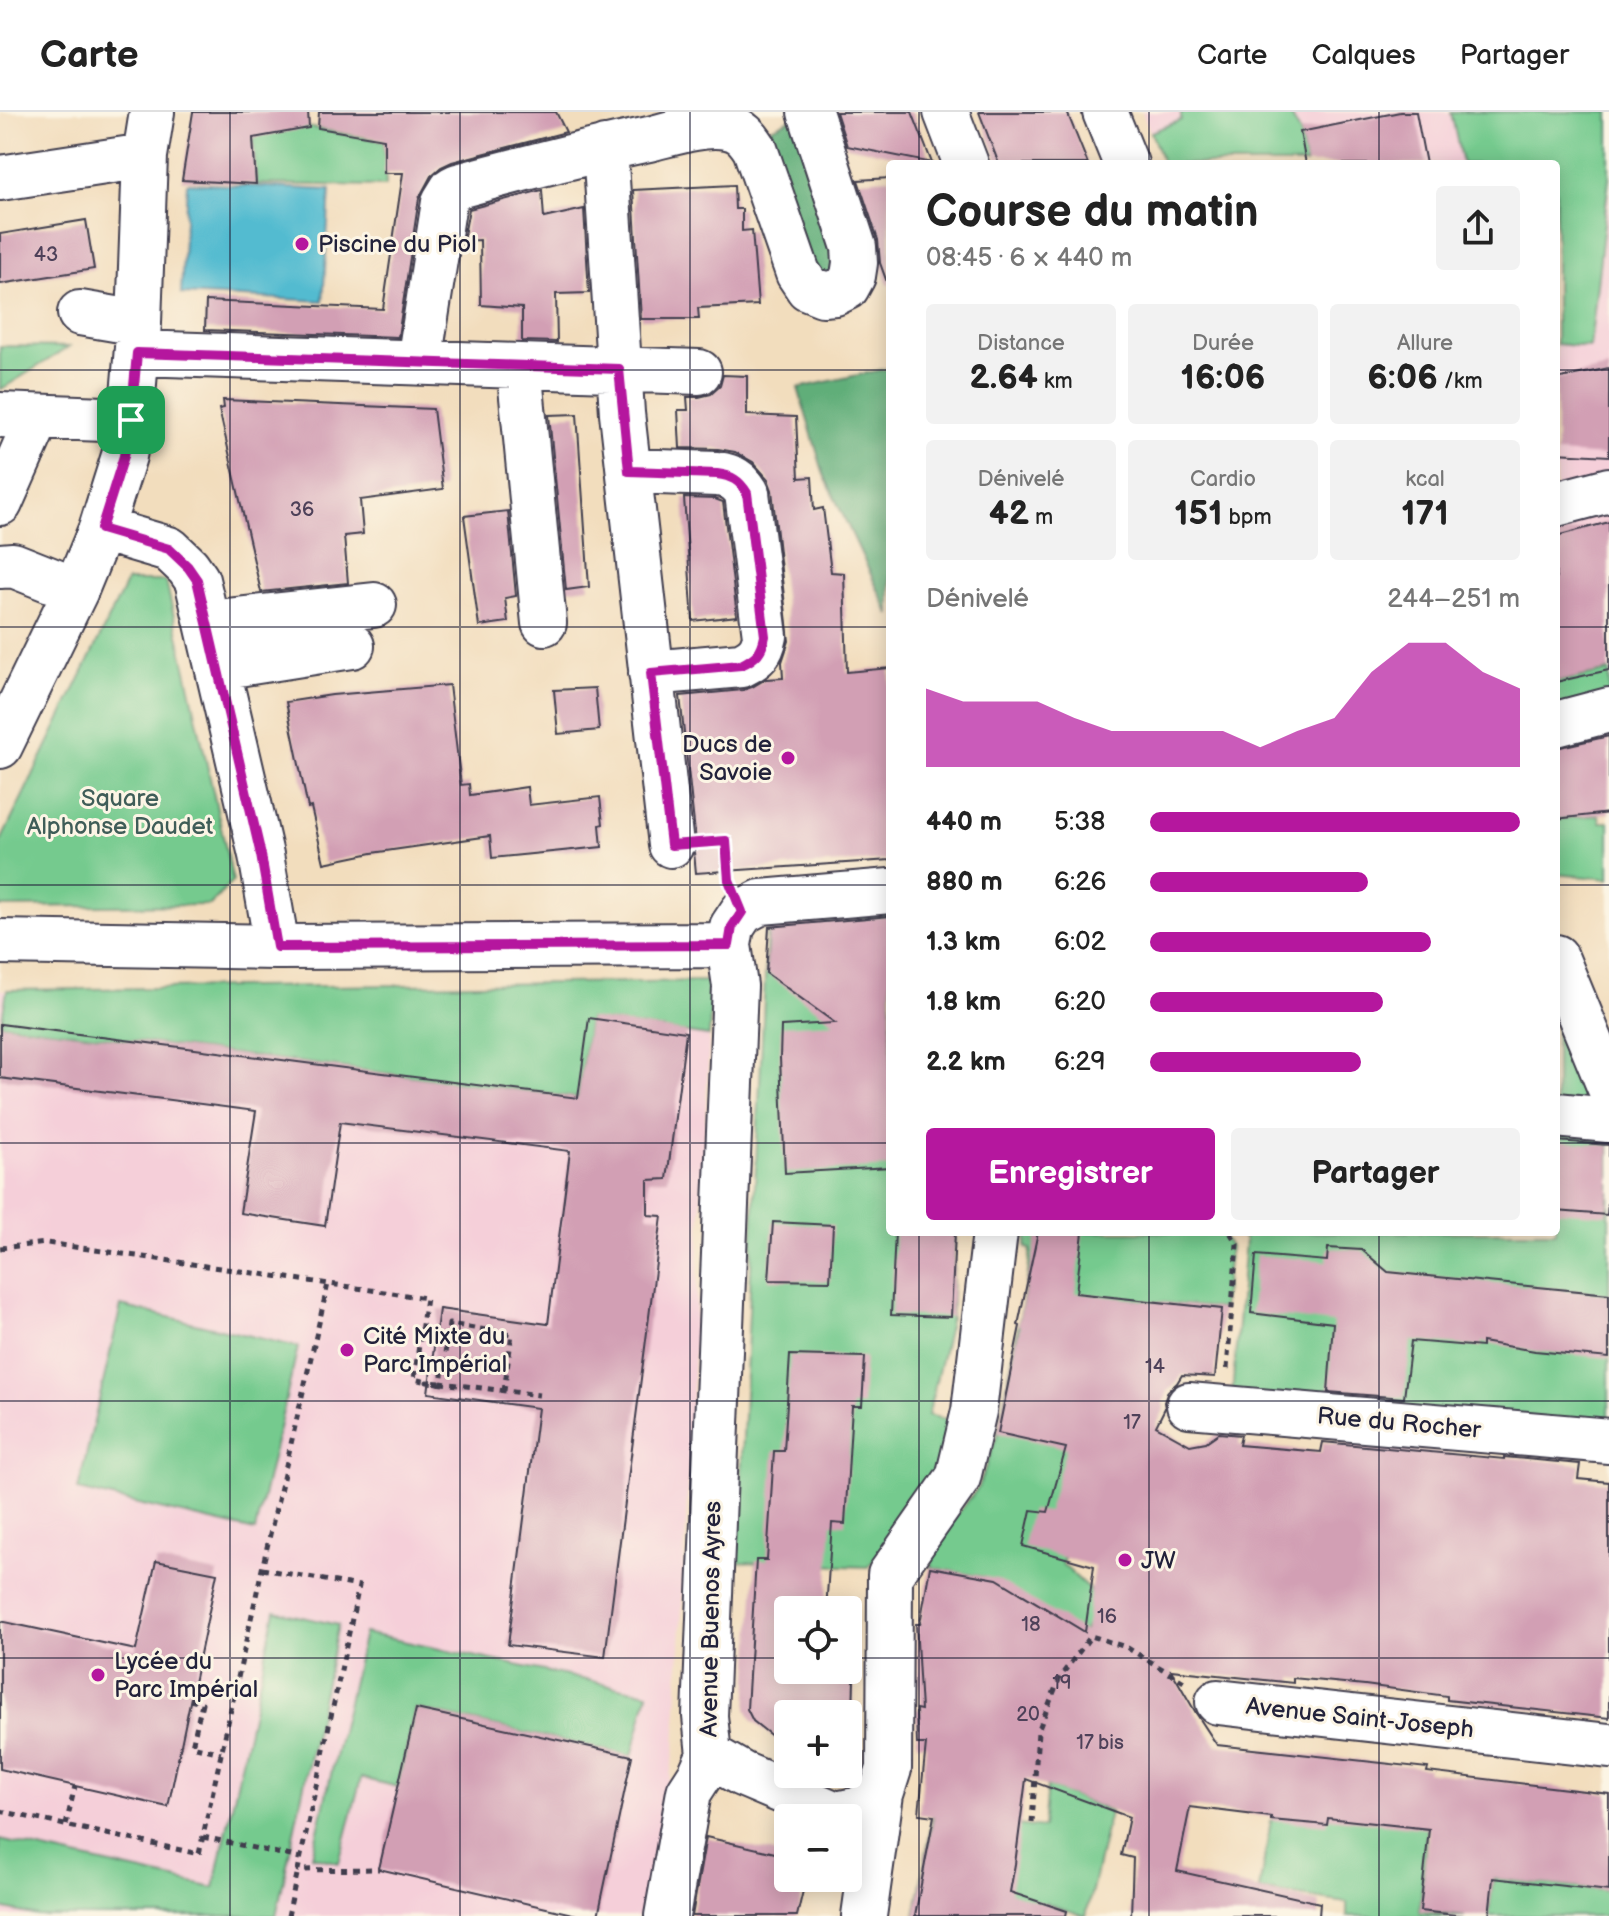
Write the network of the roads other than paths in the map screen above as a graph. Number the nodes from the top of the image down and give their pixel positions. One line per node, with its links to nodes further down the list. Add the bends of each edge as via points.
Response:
1 (152, 112): 6 (street)
2 (810, 112): 5 (street, via 854,247 853,276 835,293 808,288 798,273 755,149 736,129 697,128)
3 (946, 112): 7 (street)
4 (1105, 112): 8 (street)
5 (605, 148): 12 (street, via 452,189 444,202); 14 (street)
6 (145, 156): 9 (street); 11 (street)
7 (964, 160)
8 (1124, 160)
9 (0, 178)
10 (80, 313): 11 (street)
11 (138, 338): 12 (street); 17 (street)
12 (419, 362): 13 (street)
13 (519, 366): 14 (street); 27 (street)
14 (619, 369): 15 (street); 18 (street)
15 (699, 372)
16 (19, 416): 17 (street); 20 (street)
17 (131, 420): 22 (street)
18 (629, 471): 30 (street); 30 (street, via 729,475 740,482 747,493 765,636 754,659 741,665)
19 (1609, 490): 21 (street)
20 (0, 503)
21 (1560, 503)
22 (101, 529): 24 (street); 26 (street, via 169,549 197,580)
23 (0, 566): 24 (street, via 13,565)
24 (76, 590): 33 (street)
25 (374, 605): 26 (street)
26 (208, 623): 29 (street)
27 (544, 623)
28 (352, 646): 29 (street)
29 (219, 667): 38 (street)
30 (651, 673): 34 (street)
31 (1609, 710): 32 (street)
32 (1560, 723)
33 (0, 746)
34 (671, 845)
35 (886, 891): 36 (street, via 761,902)
36 (735, 928): 38 (street); 48 (street, Avenue Buenos Ayres, via 705,1716)
37 (0, 942): 38 (street)
38 (277, 947)
39 (1560, 967): 40 (street)
40 (1609, 1086)
41 (1560, 1115): 42 (street)
42 (1609, 1120)
43 (995, 1236): 49 (street, via 974,1411 958,1478 890,1575 889,1769)
44 (1207, 1407): 45 (street, Rue du Rocher)
45 (1609, 1441)
46 (1218, 1702): 47 (street, Avenue Saint-Joseph)
47 (1609, 1746)
48 (709, 1755): 49 (street, Avenue Buenos Ayres, via 836,1814 860,1809); 50 (street, via 689,1792)
49 (881, 1794): 51 (street)
50 (667, 1916)
51 (864, 1916)

